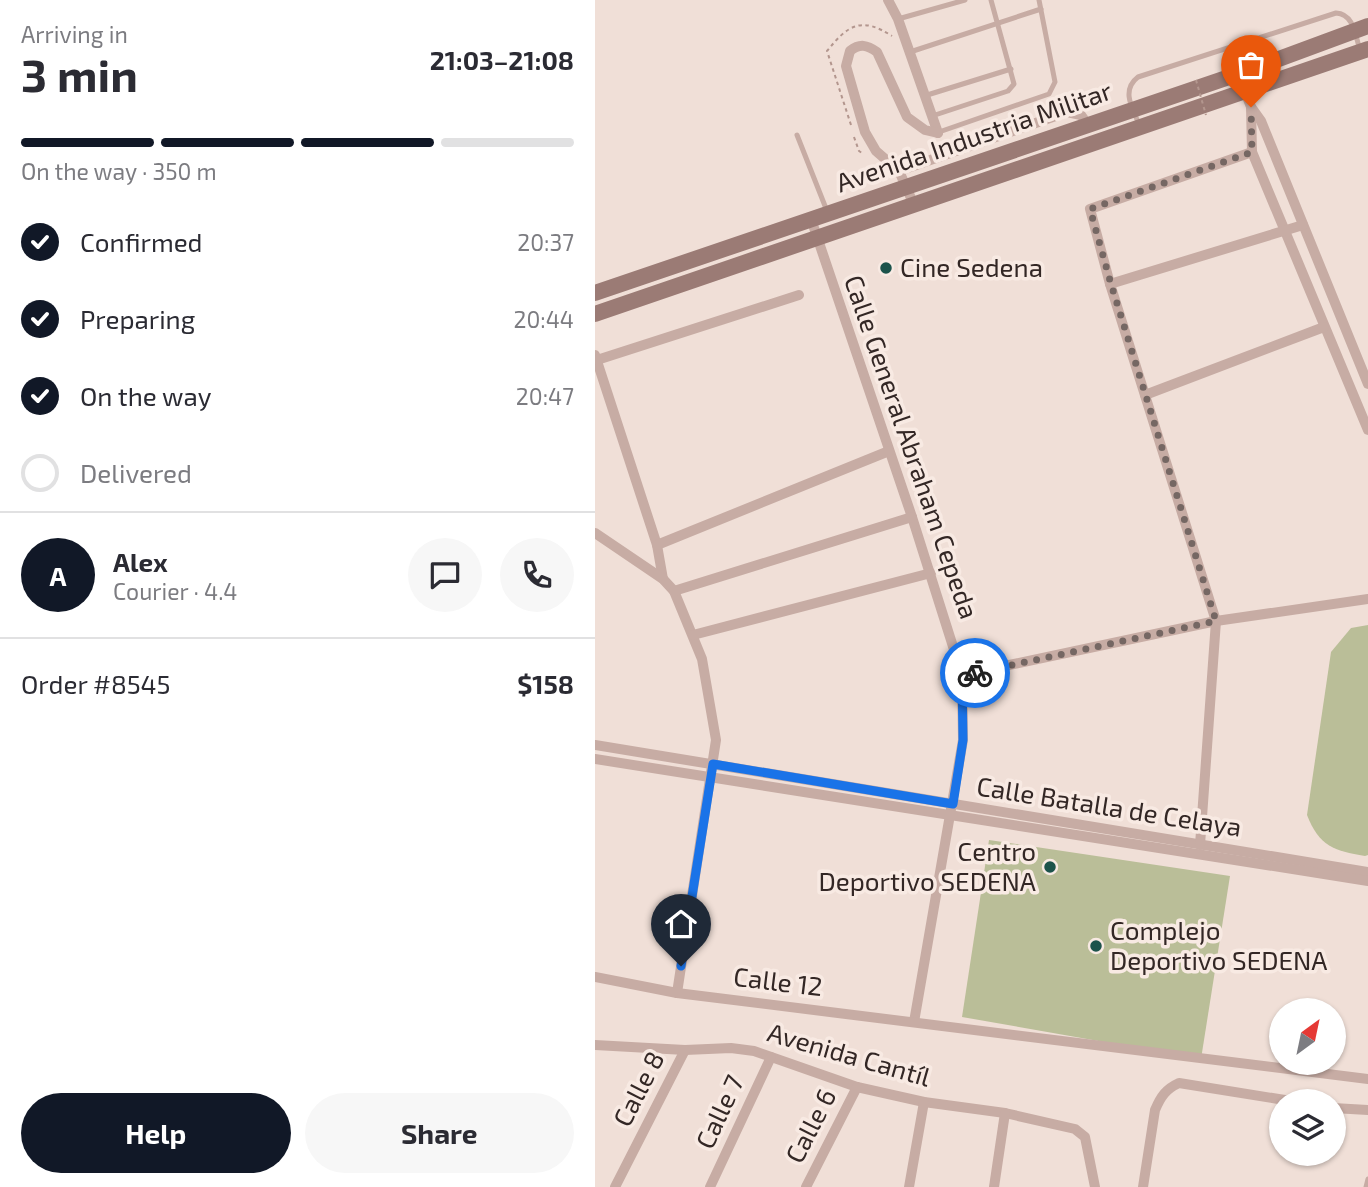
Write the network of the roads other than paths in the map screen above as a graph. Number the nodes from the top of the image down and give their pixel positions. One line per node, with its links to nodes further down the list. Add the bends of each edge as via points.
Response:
1 (888, 0): 6 (street)
2 (965, 0): 6 (lane)
3 (991, 0): 7 (lane)
4 (1039, 0): 5 (lane)
5 (1041, 9): 7 (lane); 19 (lane, via 1055,82 1049,94)
6 (898, 19): 10 (street)
7 (998, 25): 10 (lane); 11 (lane)
8 (1361, 29): 9 (lane); 12 (main road, Avenida Industria Militar); 15 (lane, via 1336,13 1138,77 1128,88)
9 (1364, 50): 14 (main road, Avenida Industria Militar)
10 (910, 52): 13 (street)
11 (1011, 69): 13 (lane); 16 (lane, via 1014,83 1008,91)
12 (1238, 74): 14 (street); 15 (main road, Avenida Industria Militar)
13 (924, 96): 16 (street)
14 (1248, 99): 17 (street); 18 (main road, Avenida Industria Militar)
15 (1133, 109): 18 (lane); 22 (main road, Avenida Industria Militar)
16 (932, 116): 19 (street)
17 (1255, 123): 21 (street); 26 (street)
18 (1140, 127): 23 (main road, Avenida Industria Militar)
19 (939, 132): 22 (street, via 925,130 907,117 877,52 862,45 851,51 846,66 865,132 876,151)
20 (797, 135): 24 (lane)
21 (1252, 152): 27 (street); 29 (street, via 1090,209)
22 (903, 178): 23 (street); 24 (main road, Avenida Industria Militar)
23 (914, 205): 28 (main road, Avenida Industria Militar)
24 (827, 213): 25 (main road, Avenida Industria Militar)
25 (811, 219): 28 (street, Calle General Abraham Cepeda); 30 (main road, Avenida Industria Militar)
26 (1303, 225): 27 (street); 35 (street)
27 (1285, 229): 29 (street); 33 (street)
28 (817, 238): 32 (main road, Avenida Industria Militar); 38 (street, Calle General Abraham Cepeda)
29 (1111, 284): 36 (street)
30 (595, 293)
31 (799, 295): 34 (street)
32 (595, 314)
33 (1324, 327): 36 (street); 37 (street)
34 (596, 357): 41 (street)
35 (1368, 384)
36 (1145, 396): 46 (street)
37 (1368, 430)
38 (889, 451): 39 (street, Calle General Abraham Cepeda); 41 (street)
39 (912, 517): 42 (street, Calle General Abraham Cepeda); 44 (street)
40 (595, 533): 43 (street)
41 (657, 545): 43 (street)
42 (931, 573): 47 (street); 48 (street, Calle General Abraham Cepeda)
43 (663, 579): 44 (street)
44 (674, 591): 47 (street)
45 (1368, 599): 46 (street)
46 (1216, 621): 48 (street); 54 (street)
47 (694, 635): 51 (street, via 716,740)
48 (962, 675): 53 (street, Calle General Abraham Cepeda, via 963,740)
49 (595, 745): 51 (street, Calle Batalla de Celaya)
50 (595, 759): 52 (street, Calle Batalla de Celaya)
51 (713, 764): 52 (street); 53 (street, Calle Batalla de Celaya)
52 (711, 776): 53 (street, Calle Batalla de Celaya); 58 (street)
53 (953, 809): 54 (street, Calle Batalla de Celaya); 56 (street, Calle Batalla de Celaya); 59 (street, Calle General Abraham Cepeda)
54 (1200, 845): 55 (street, Calle Batalla de Celaya)
55 (1368, 872)
56 (1368, 881)
57 (595, 978): 58 (street, Calle 12)
58 (677, 993): 59 (street, Calle 12)
59 (914, 1022): 63 (street, Calle 12)
60 (595, 1045): 61 (street, Avenida Cantíl)
61 (685, 1050): 62 (street, Avenida Cantíl, via 731,1048); 73 (street, Calle 8)
62 (771, 1057): 64 (street, Avenida Cantíl); 74 (street, Calle 7)
63 (1368, 1079)
64 (857, 1087): 66 (street, Avenida Cantíl); 75 (street, Calle 6)
65 (1269, 1097): 79 (street, via 1179,1083 1168,1088 1155,1110)
66 (924, 1102): 70 (street, Avenida Cantíl); 76 (street)
67 (1346, 1110): 68 (street)
68 (1355, 1111): 69 (street); 71 (street)
69 (1368, 1111)
70 (1005, 1113): 77 (street); 78 (street, Avenida Cantíl, via 1075,1129 1085,1137)
71 (1368, 1117)
72 (1368, 1179): 80 (lane)
73 (615, 1187)
74 (710, 1187)
75 (806, 1187)
76 (909, 1187)
77 (994, 1187)
78 (1095, 1187)
79 (1143, 1187)
80 (1366, 1187)

